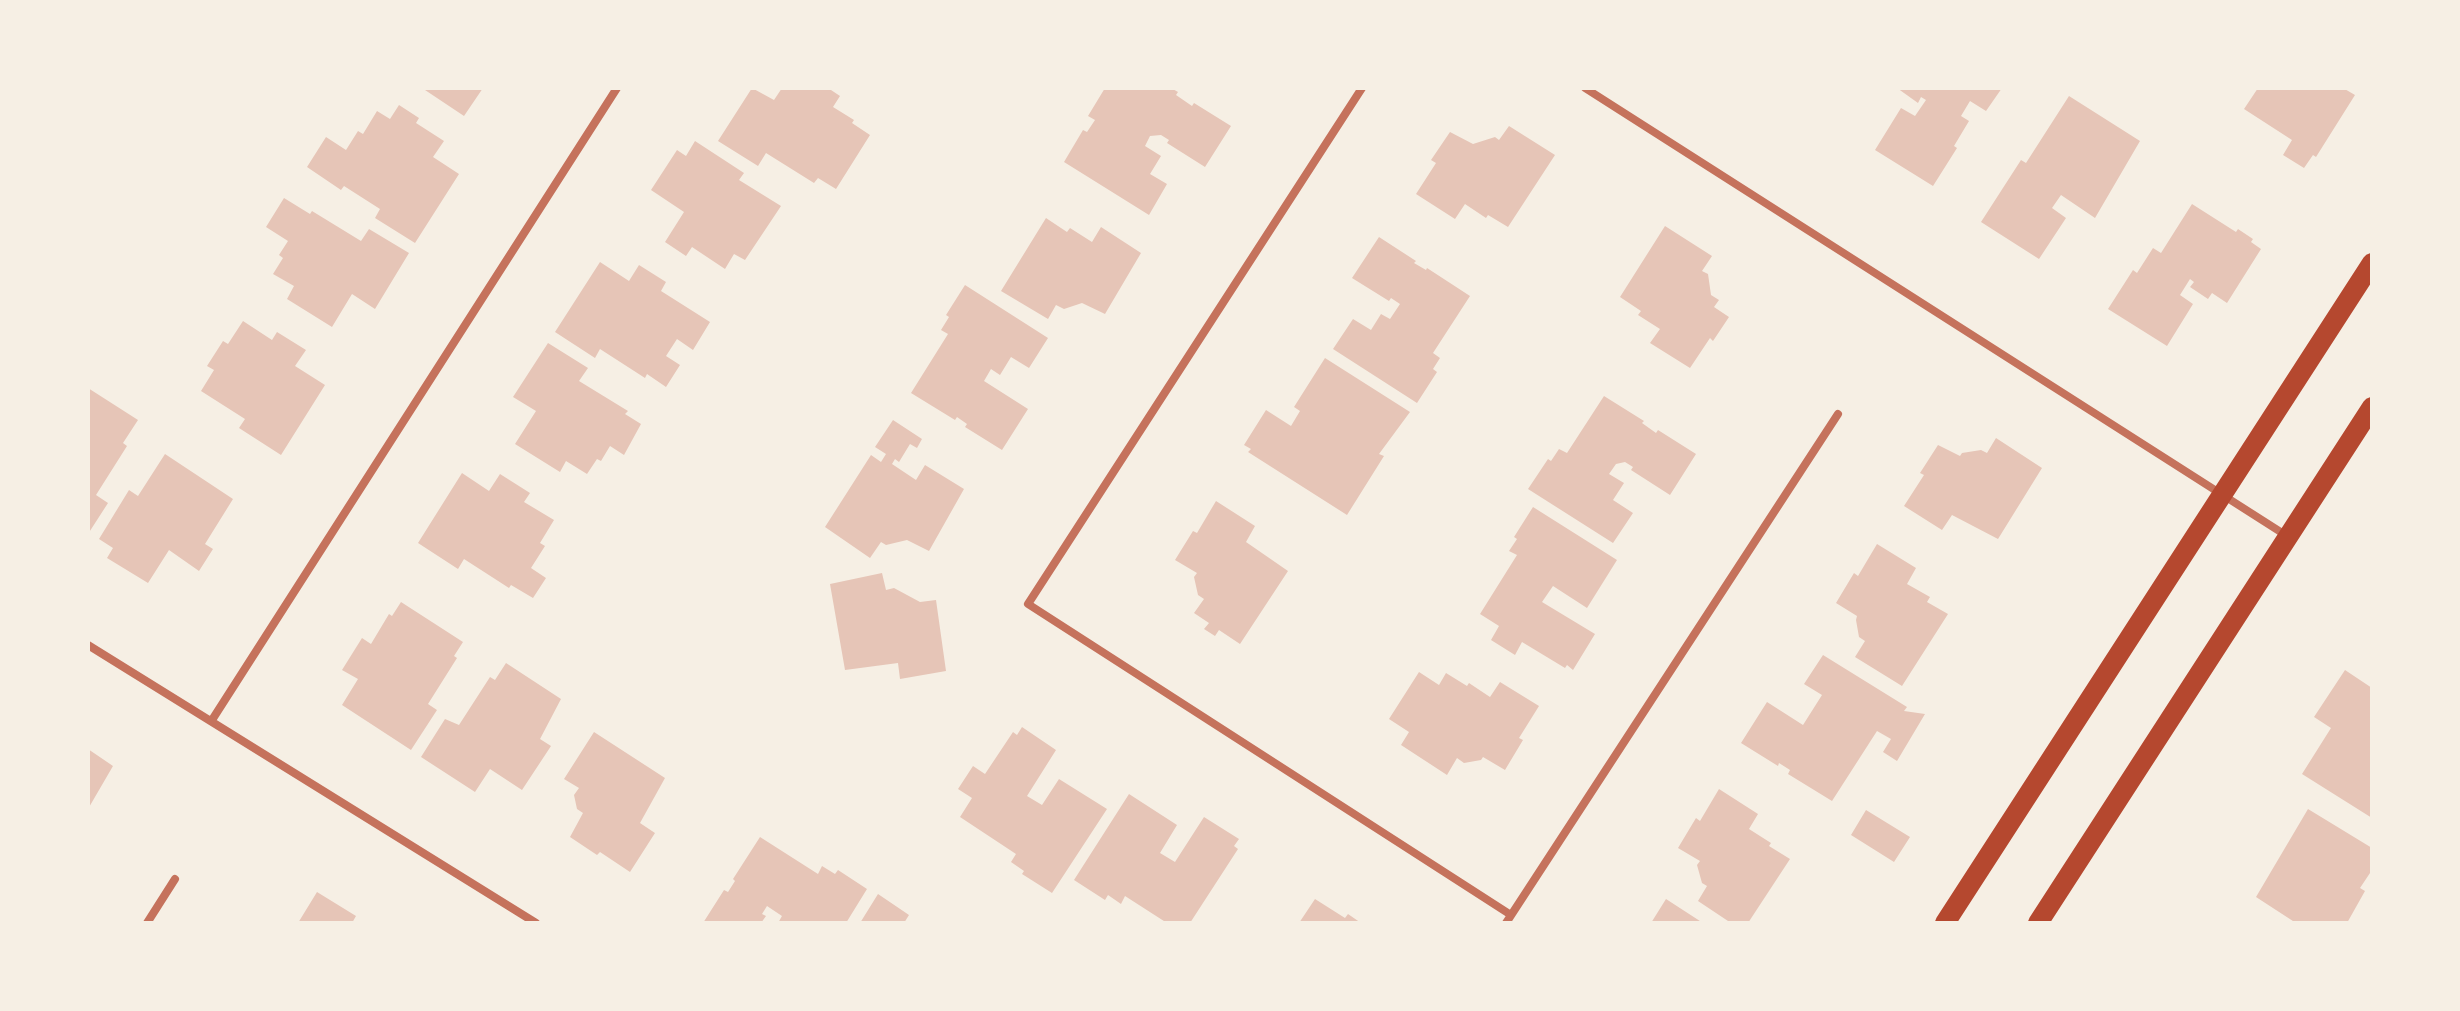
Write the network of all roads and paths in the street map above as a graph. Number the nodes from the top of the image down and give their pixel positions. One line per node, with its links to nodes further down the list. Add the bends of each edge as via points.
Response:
1 (617, 88): 10 (street)
2 (1362, 88): 12 (street, via 1028,604)
3 (1585, 88): 7 (street)
4 (2372, 263): 7 (main road)
5 (2372, 407): 8 (main road)
6 (1838, 414): 12 (street)
7 (2222, 494): 8 (street); 15 (main road)
8 (2288, 537): 16 (main road)
9 (88, 645): 10 (street)
10 (212, 720): 14 (street)
11 (175, 879): 13 (street)
12 (1508, 919)
13 (147, 923)
14 (536, 923)
15 (1945, 923)
16 (2038, 923)

